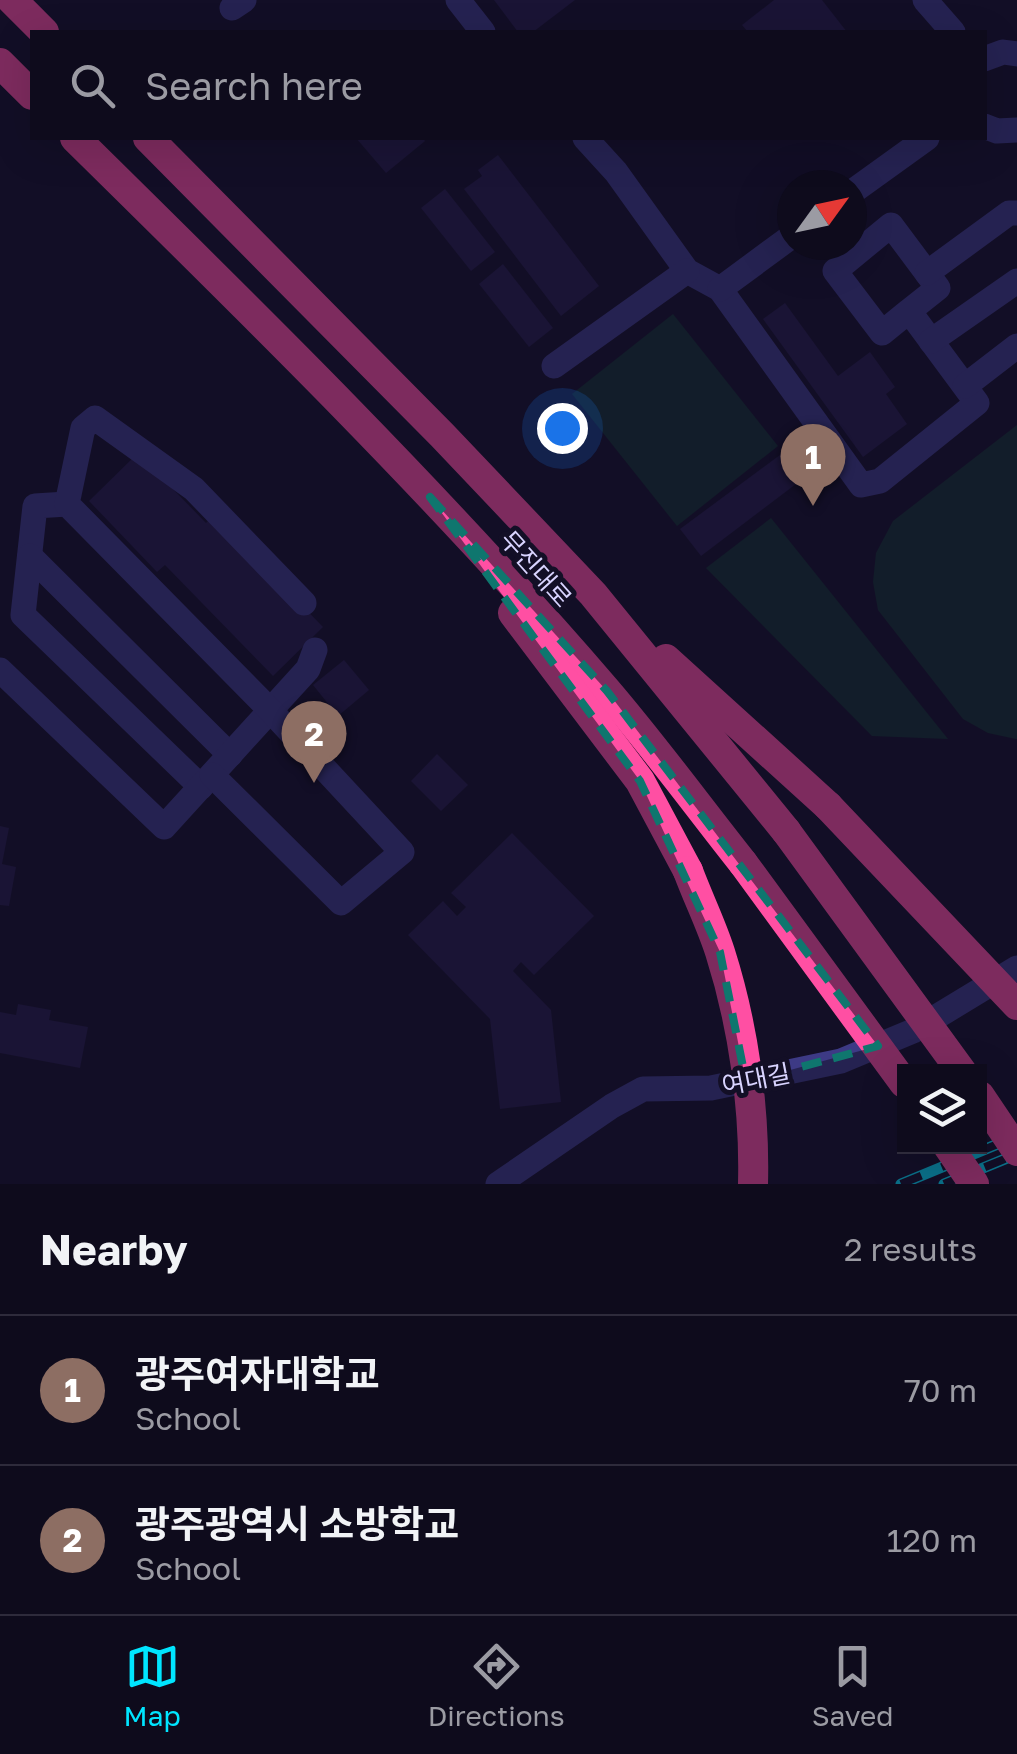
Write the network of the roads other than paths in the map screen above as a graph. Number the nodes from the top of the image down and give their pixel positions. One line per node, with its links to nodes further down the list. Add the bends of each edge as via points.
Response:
1 (458, 0): 5 (street)
2 (925, 0): 6 (street)
3 (17, 3): 4 (highway)
4 (42, 30)
5 (481, 30)
6 (951, 30)
7 (1017, 54): 8 (street)
8 (987, 58)
9 (0, 63): 10 (highway)
10 (30, 93)
11 (987, 127): 12 (street)
12 (1017, 130)
13 (77, 140): 29 (highway, 무진대로)
14 (150, 140): 32 (highway, 무진대로)
15 (586, 140): 20 (street)
16 (925, 140): 17 (street)
17 (867, 181)
18 (1017, 213): 21 (street, via 1009,212)
19 (777, 247): 23 (street)
20 (687, 271): 23 (street); 27 (street)
21 (927, 272): 24 (street, via 938,288); 24 (street, via 892,225 834,271 882,333)
22 (1017, 281): 25 (street)
23 (720, 289): 28 (street, via 861,484 880,481 977,403)
24 (909, 312): 25 (street)
25 (932, 342): 28 (street)
26 (1017, 346): 28 (street)
27 (554, 366)
28 (965, 386)
29 (430, 497): 42 (highway, 무진대로, bridge, via 607,691); 47 (highway, bridge, via 640,782 688,872 720,952 740,1035)
30 (67, 504): 31 (street, via 35,506); 33 (street, via 83,428 96,418 194,489); 36 (street)
31 (30, 556): 37 (street); 38 (street, via 23,614)
32 (593, 594): 40 (highway, bridge, via 828,806); 41 (highway, 무진대로, bridge, via 786,831)
33 (304, 603)
34 (315, 650): 36 (street, via 308,669)
35 (0, 670): 38 (street, via 164,827)
36 (270, 710): 37 (street); 38 (street, via 402,852 341,902)
37 (230, 755): 38 (street)
38 (206, 781)
39 (1017, 968): 46 (street, 여대길, via 913,1031 841,1061 711,1088 644,1089)
40 (1017, 1005)
41 (956, 1064)
42 (897, 1073)
43 (987, 1107): 44 (highway, bridge)
44 (1017, 1152)
45 (953, 1154): 48 (highway, bridge)
46 (498, 1184)
47 (753, 1184)
48 (974, 1184)

